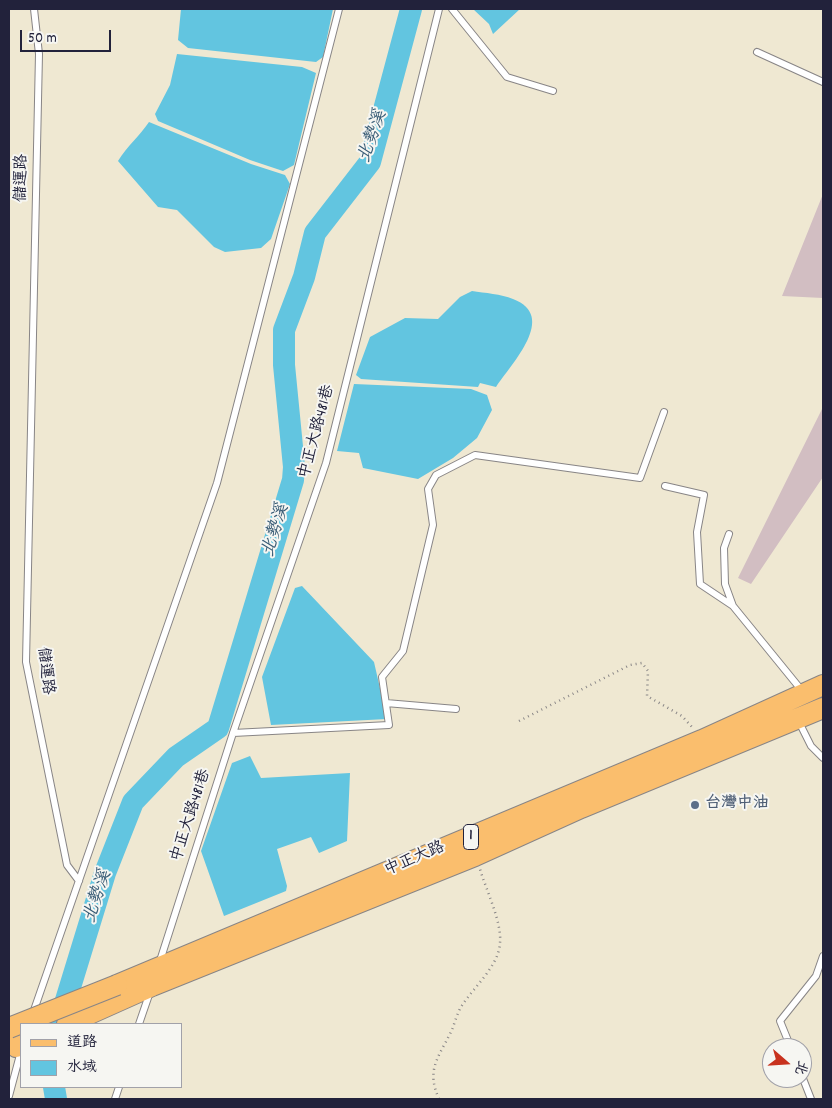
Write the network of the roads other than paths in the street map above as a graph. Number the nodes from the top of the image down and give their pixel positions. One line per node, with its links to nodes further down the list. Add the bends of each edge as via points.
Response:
1 (34, 9): 21 (lane, 儲運路, via 39,54 26,662 67,866)
2 (339, 9): 21 (lane, via 217,483)
3 (439, 9): 18 (lane, 中正大路481巷, via 326,463)
4 (452, 9): 7 (lane, via 507,77)
5 (758, 52): 6 (lane)
6 (823, 82)
7 (553, 91)
8 (664, 412): 14 (lane, via 640,478 475,455 436,475 428,489 433,525 403,650 382,677)
9 (665, 486): 11 (lane, via 704,495 696,532 700,584)
10 (729, 534): 11 (lane, via 724,548 725,584)
11 (732, 606): 13 (lane)
12 (823, 685): 13 (main road, 中正大路 / 1)
13 (804, 693): 20 (main road, 中正大路 / 1, via 702,740)
14 (386, 702): 16 (lane); 18 (lane, via 390,725)
15 (823, 708): 17 (main road, 中正大路 / 1)
16 (456, 709)
17 (798, 718): 19 (lane, via 810,746); 20 (main road, 中正大路 / 1)
18 (233, 733): 23 (lane, 中正大路481巷)
19 (823, 758)
20 (667, 763): 23 (main road, 中正大路 / 1); 23 (main road, 中正大路 / 1, via 581,808 475,856)
21 (79, 881): 25 (lane)
22 (823, 956): 29 (lane, via 816,976 780,1021)
23 (155, 976): 24 (main road, 中正大路 / 1); 28 (lane, 中正大路481巷)
24 (117, 993): 26 (main road, 1, bridge); 27 (main road, 1)
25 (29, 1023)
26 (54, 1023)
27 (69, 1023)
28 (139, 1023)
29 (787, 1038)
30 (14, 1042): 31 (lane)
31 (9, 1096)

